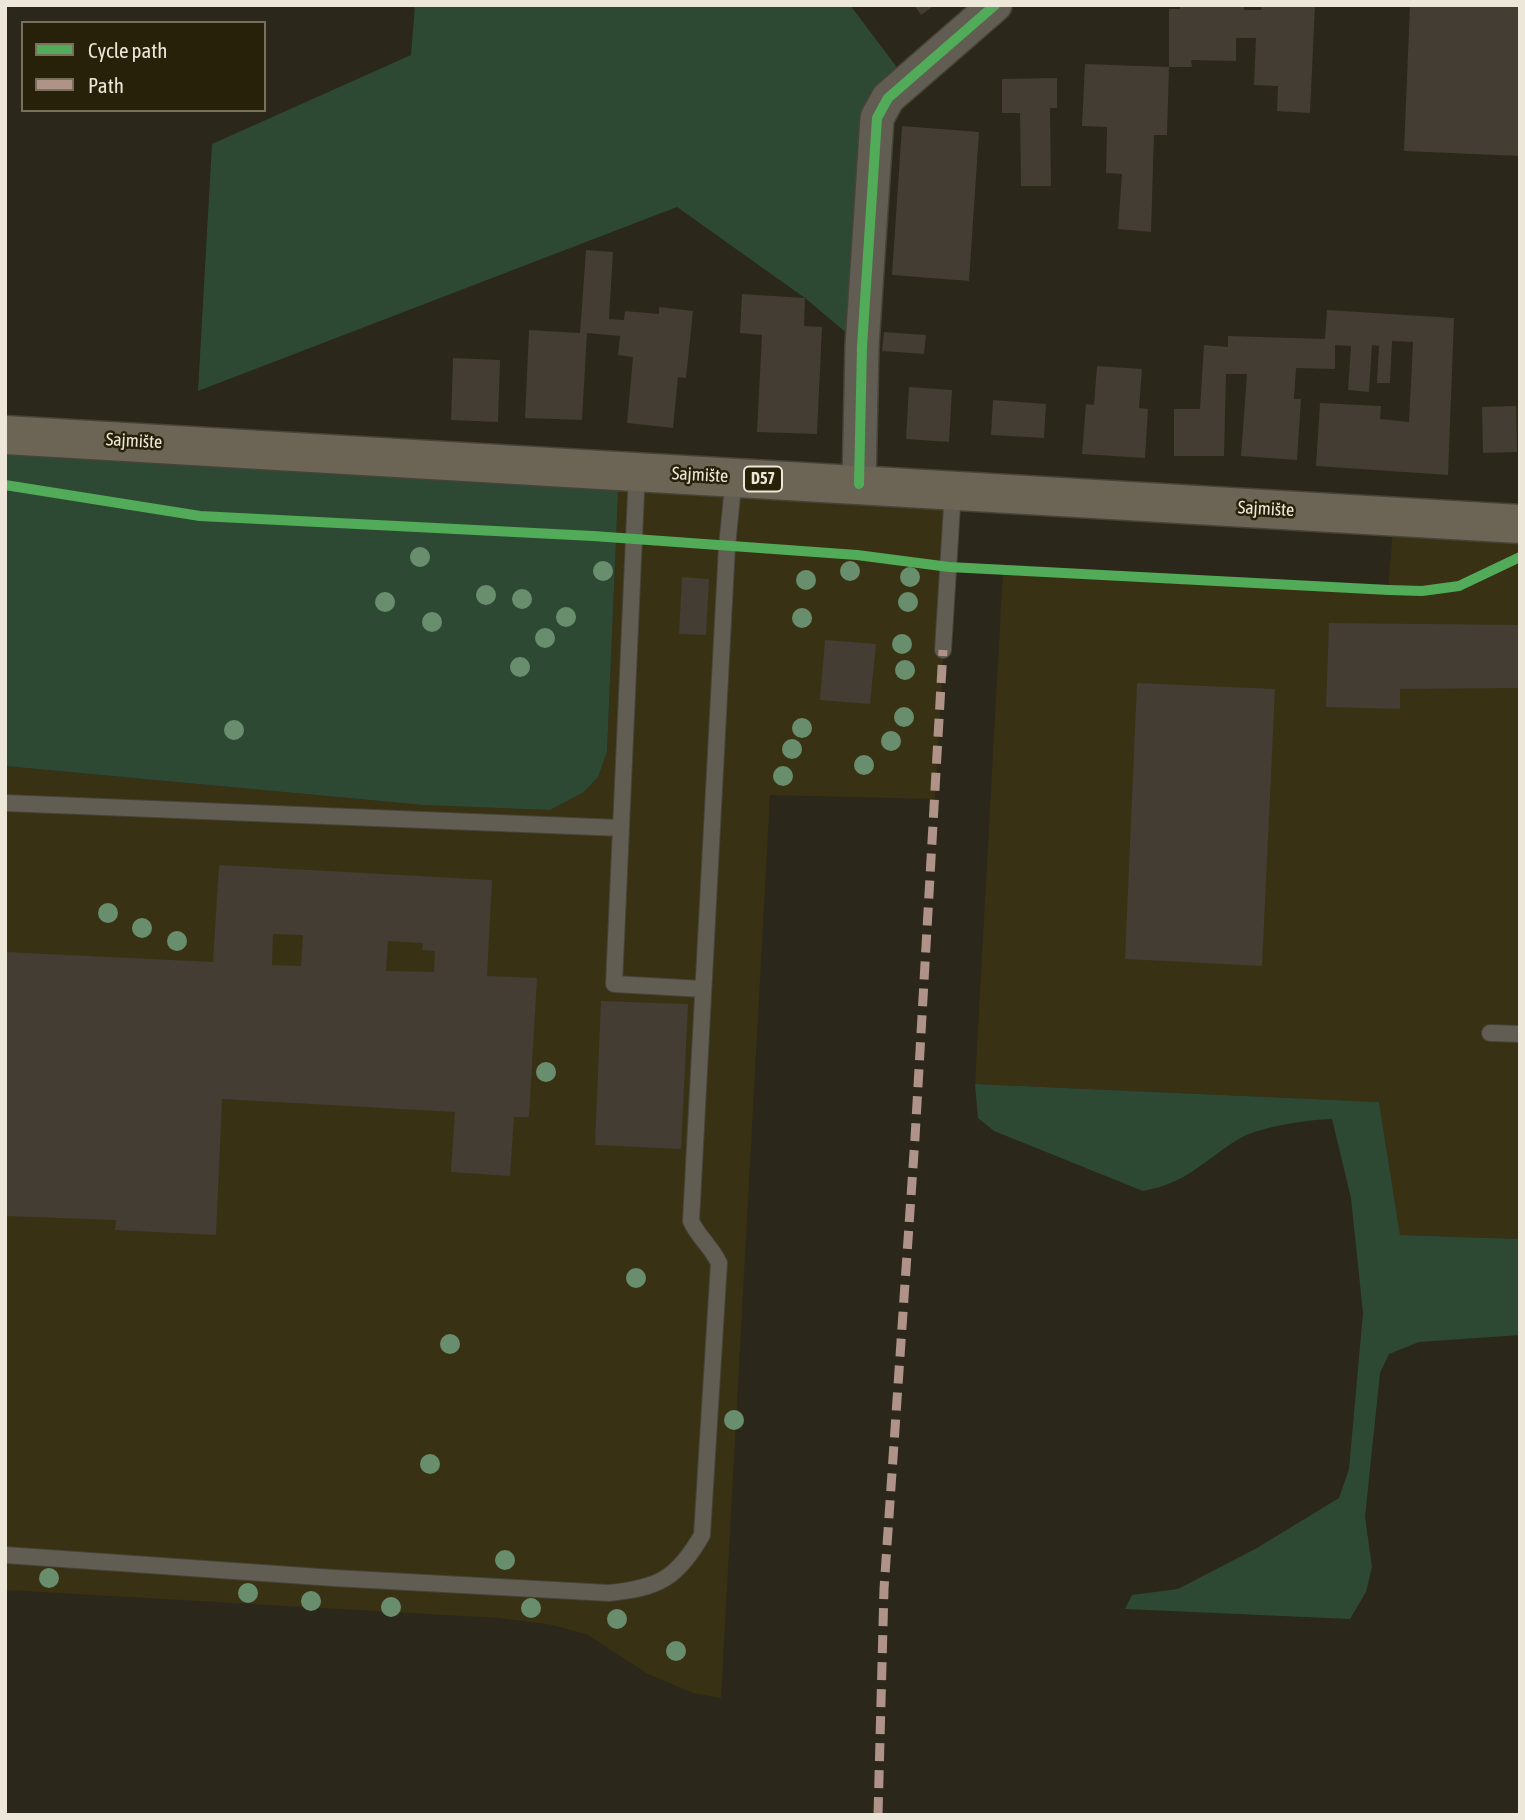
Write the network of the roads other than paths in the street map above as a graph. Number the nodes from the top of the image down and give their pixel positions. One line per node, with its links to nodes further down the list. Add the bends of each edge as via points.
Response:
1 (995, 5): 5 (street, via 888,98 877,118 862,333)
2 (5, 435): 3 (main road, Sajmište / D57)
3 (637, 471): 4 (main road, Sajmište / D57); 10 (lane)
4 (734, 477): 5 (main road, Sajmište / D57); 11 (lane)
5 (859, 484): 6 (main road, Sajmište / D57)
6 (953, 490): 7 (main road, Sajmište / D57); 8 (lane)
7 (1520, 524)
8 (943, 650)
9 (5, 803): 10 (lane)
10 (621, 828): 11 (lane, via 614,984)
11 (703, 989): 14 (lane, via 691,1221 719,1263 702,1535 690,1557 666,1580 642,1590 609,1592)
12 (1490, 1033): 13 (lane)
13 (1520, 1034)
14 (5, 1555)

